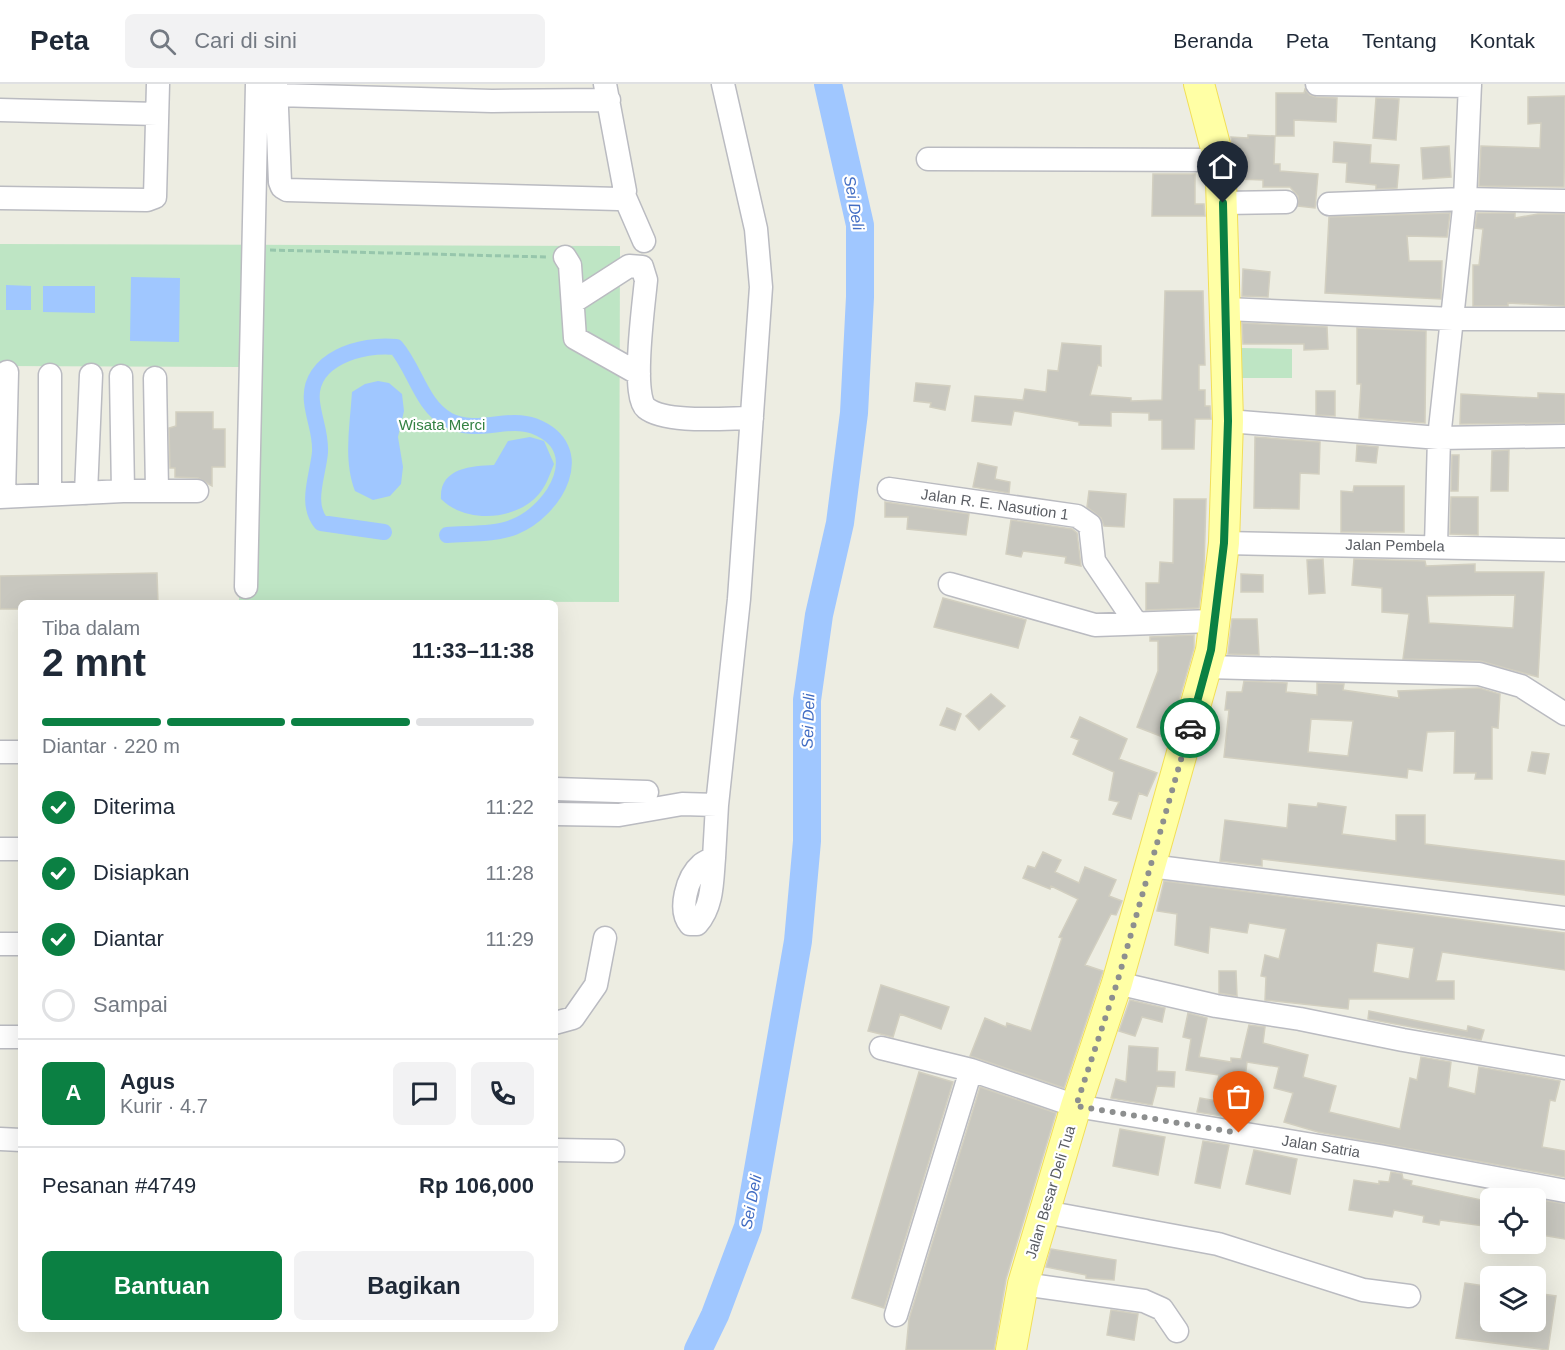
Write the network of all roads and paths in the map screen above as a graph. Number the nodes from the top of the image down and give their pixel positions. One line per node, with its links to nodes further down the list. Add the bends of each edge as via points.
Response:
1 (158, 84): 9 (street)
2 (723, 84): 32 (street, via 760,253)
3 (1199, 84): 11 (main road, Jalan Besar Deli Tua)
4 (1317, 84): 5 (street)
5 (1470, 85): 14 (street)
6 (270, 88): 7 (street, via 492,101); 12 (street, via 280,182 286,189 618,199); 20 (street)
7 (607, 92): 12 (street)
8 (0, 110): 9 (street)
9 (157, 114): 13 (street, via 157,187 152,200)
10 (928, 159): 11 (street)
11 (1219, 160): 17 (main road, Jalan Besar Deli Tua)
12 (624, 195): 19 (street)
13 (0, 198)
14 (1464, 199): 15 (street); 18 (street); 24 (street)
15 (1565, 201)
16 (1286, 202): 17 (street)
17 (1223, 203): 23 (main road, Jalan Besar Deli Tua)
18 (1329, 204)
19 (644, 241)
20 (254, 249): 21 (path); 47 (street)
21 (565, 257): 22 (street, via 570,266)
22 (573, 302): 27 (street, via 573,334 578,342); 27 (street, via 628,266 642,267 646,280)
23 (1226, 309): 24 (street); 33 (main road, Jalan Besar Deli Tua)
24 (1453, 319): 25 (street); 35 (street)
25 (1565, 319)
26 (7, 372): 42 (street)
27 (639, 374): 32 (street, via 641,402 652,412 663,416)
28 (50, 375): 41 (street)
29 (91, 375): 40 (street)
30 (122, 376): 38 (street)
31 (155, 378): 37 (street)
32 (752, 418): 57 (street, via 739,599)
33 (1228, 421): 35 (street); 43 (main road, Jalan Besar Deli Tua)
34 (1565, 436): 35 (street)
35 (1439, 438): 44 (street)
36 (889, 489): 49 (street, Jalan R. E. Nasution 1, via 1077,516 1090,525 1094,561)
37 (157, 490): 38 (street); 39 (street)
38 (123, 491): 40 (street)
39 (197, 491)
40 (86, 492): 41 (street)
41 (50, 494): 42 (street)
42 (2, 497)
43 (1224, 543): 44 (street, Jalan Pembela); 48 (main road, Jalan Besar Deli Tua)
44 (1436, 545): 45 (street, Jalan Pembela)
45 (1565, 550)
46 (950, 584): 49 (street, via 1095,625)
47 (246, 587)
48 (1213, 621): 49 (street); 50 (main road, Jalan Besar Deli Tua)
49 (1136, 623)
50 (1207, 667): 51 (street, via 1479,674 1521,686); 63 (main road, Jalan Besar Deli Tua)
51 (1565, 714)
52 (0, 752): 53 (street)
53 (18, 752)
54 (558, 789): 55 (street)
55 (601, 790): 56 (street); 59 (street)
56 (647, 792)
57 (717, 805): 59 (street, via 682,804); 62 (street)
58 (558, 814): 59 (street)
59 (601, 814)
60 (0, 849): 61 (street)
61 (18, 849)
62 (714, 858)
63 (1150, 866): 64 (street); 68 (main road, Jalan Besar Deli Tua)
64 (1565, 918)
65 (605, 938): 69 (street, via 596,985 573,1018)
66 (0, 944): 67 (street)
67 (18, 944)
68 (1117, 983): 73 (street, via 1216,1006); 75 (main road, Jalan Besar Deli Tua)
69 (558, 1022)
70 (0, 1037): 71 (street)
71 (18, 1037)
72 (881, 1048): 74 (street, Jalan Satria)
73 (1565, 1068)
74 (971, 1070): 75 (street, Jalan Satria); 84 (street)
75 (1076, 1106): 80 (street, Jalan Satria); 81 (main road, Jalan Besar Deli Tua)
76 (0, 1140): 77 (street)
77 (18, 1140)
78 (558, 1150): 79 (street)
79 (613, 1151)
80 (1565, 1191)
81 (1045, 1212): 82 (main road, Jalan Besar Deli Tua); 83 (street, via 1218,1244 1363,1290)
82 (1023, 1284): 85 (street, via 1144,1301 1162,1309); 86 (main road, Jalan Besar Deli Tua)
83 (1409, 1296)
84 (896, 1315)
85 (1177, 1331)
86 (1011, 1350)

